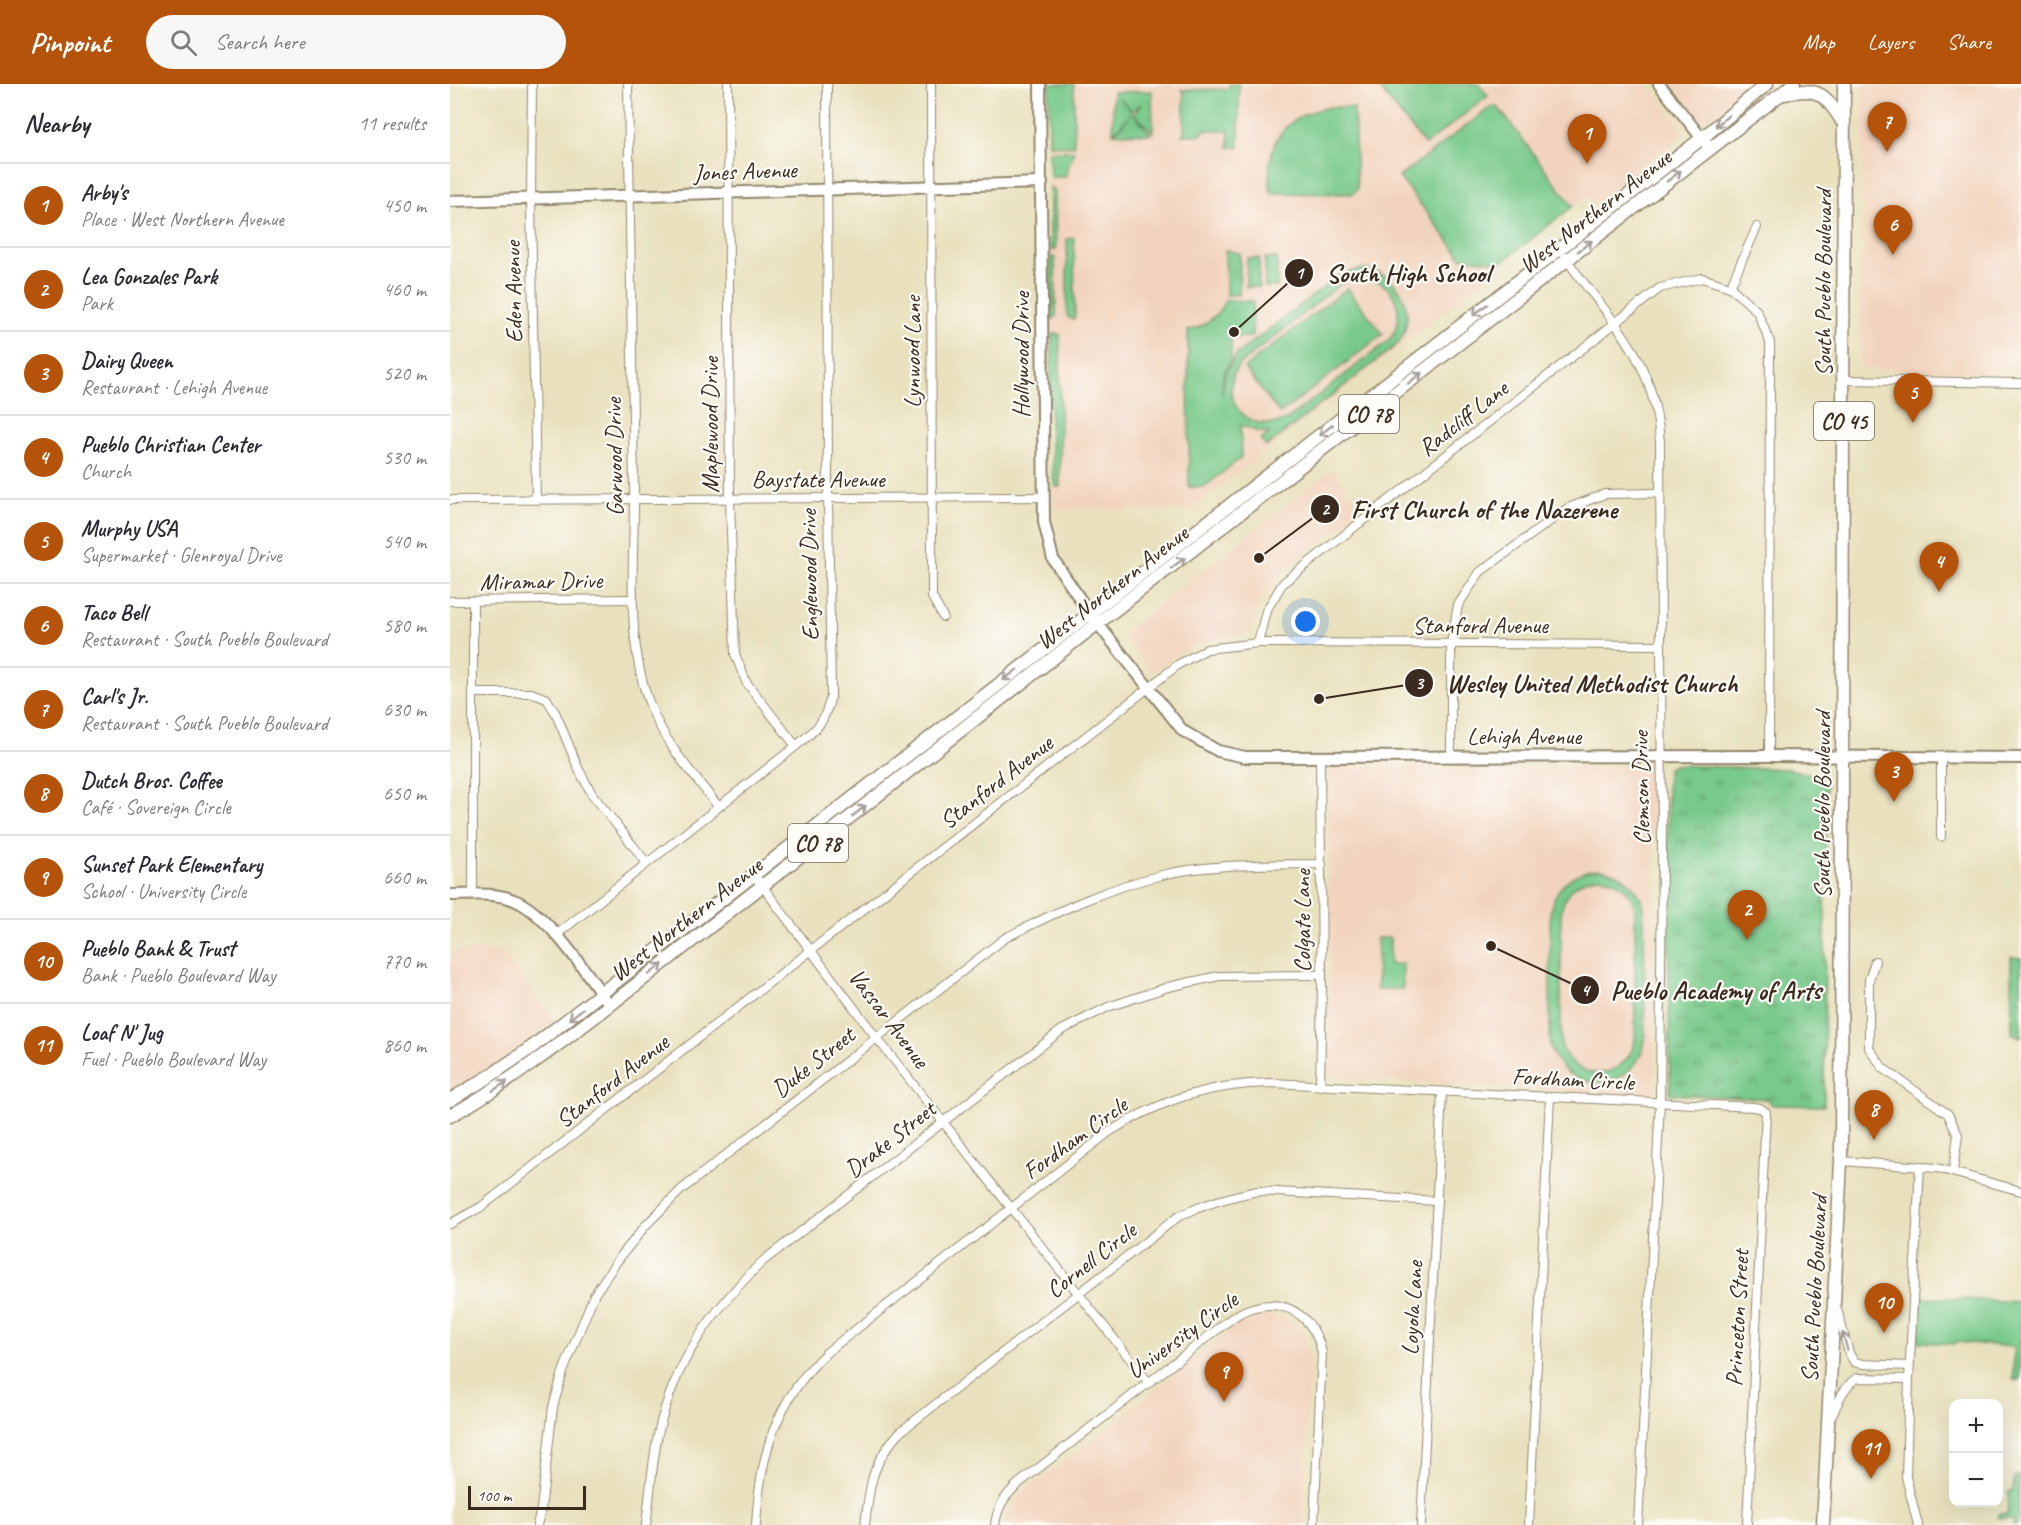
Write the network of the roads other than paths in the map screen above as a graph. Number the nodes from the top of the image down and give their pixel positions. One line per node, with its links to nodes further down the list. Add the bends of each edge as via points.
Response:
1 (532, 84): 20 (street, Eden Avenue)
2 (628, 84): 19 (street, Garwood Drive)
3 (728, 84): 18 (street, Maplewood Drive)
4 (827, 84): 17 (street, Englewood Drive)
5 (931, 84): 16 (street, Lynwood Lane)
6 (1040, 84): 15 (street, Hollywood Drive)
7 (1659, 84): 13 (street)
8 (1767, 84): 13 (main road, West Northern Avenue / CO 78, one-way to 13)
9 (1794, 84): 11 (main road, West Northern Avenue / CO 78)
10 (1844, 84): 12 (main road, South Pueblo Boulevard / CO 45)
11 (1779, 96): 12 (main road, via 1796,91 1817,92 1829,101); 14 (main road, West Northern Avenue / CO 78)
12 (1844, 124): 27 (main road, South Pueblo Boulevard / CO 45)
13 (1701, 139): 14 (street); 23 (main road, West Northern Avenue / CO 78)
14 (1710, 148): 24 (main road, West Northern Avenue / CO 78, one-way to 14)
15 (1042, 183): 16 (street, Jones Avenue); 30 (street, Hollywood Drive)
16 (931, 186): 17 (street, Jones Avenue); 31 (street, Lynwood Lane)
17 (827, 189): 18 (street, Jones Avenue); 34 (street, Englewood Drive)
18 (728, 192): 19 (street, Jones Avenue); 33 (street, Maplewood Drive)
19 (630, 195): 20 (street, Jones Avenue); 32 (street, Garwood Drive)
20 (531, 198): 21 (street, Jones Avenue); 36 (street, Eden Avenue)
21 (450, 201)
22 (1758, 227): 25 (street)
23 (1559, 249): 24 (street, Clemson Drive); 41 (main road, West Northern Avenue / CO 78, one-way to 41)
24 (1567, 260): 26 (street, Clemson Drive); 41 (main road, West Northern Avenue / CO 78, one-way to 24)
25 (1730, 287): 26 (street, Radcliff Lane, via 1702,279 1660,288); 49 (street, Radcliff Lane, via 1757,310 1770,342)
26 (1616, 324): 29 (street, Clemson Drive, via 1635,354 1652,399 1659,433); 42 (street, Radcliff Lane, via 1283,583 1266,610)
27 (1844, 380): 28 (street); 52 (main road, South Pueblo Boulevard / CO 45)
28 (2021, 383)
29 (1660, 494): 43 (street, via 1605,494 1568,508 1480,573 1458,605); 44 (street, Clemson Drive)
30 (1043, 497): 31 (street, Baystate Avenue); 41 (street, Hollywood Drive, via 1044,522 1053,558)
31 (932, 498): 34 (street, Baystate Avenue); 40 (street, Lynwood Lane, via 932,597)
32 (634, 499): 33 (street, Baystate Avenue); 36 (street, Baystate Avenue); 37 (street, Garwood Drive)
33 (730, 499): 34 (street, Baystate Avenue); 47 (street, Maplewood Drive, via 735,654 746,682)
34 (828, 499): 47 (street, Englewood Drive, via 831,696 826,716)
35 (450, 500): 36 (street, Baystate Avenue)
36 (536, 500)
37 (633, 599): 39 (street, Miramar Drive); 55 (street, Garwood Drive, via 639,667 650,704 663,735)
38 (450, 601): 39 (street, Miramar Drive)
39 (473, 601): 46 (street)
40 (943, 617)
41 (1094, 619): 45 (street, Lehigh Avenue); 59 (main road, West Northern Avenue / CO 78, one-way to 59); 60 (main road, West Northern Avenue / CO 78, one-way to 41)
42 (1258, 643): 43 (street, Stanford Avenue); 45 (street, Stanford Avenue, via 1207,649 1179,664)
43 (1451, 644): 44 (street, Stanford Avenue); 51 (street)
44 (1660, 645): 48 (street, Clemson Drive)
45 (1150, 688): 50 (street, Lehigh Avenue, via 1183,731 1218,752 1245,757); 64 (street, Stanford Avenue)
46 (474, 693): 57 (street, via 531,693 547,699 592,794); 62 (street)
47 (796, 746): 55 (street, Englewood Drive)
48 (1660, 756): 49 (street, Lehigh Avenue); 51 (street, Lehigh Avenue); 74 (street, Clemson Drive)
49 (1769, 756): 52 (street, Lehigh Avenue)
50 (1320, 757): 51 (street, Lehigh Avenue); 58 (street, Colgate Lane)
51 (1450, 757)
52 (1844, 757): 54 (street, Lehigh Avenue); 78 (main road, South Pueblo Boulevard / CO 45)
53 (2021, 758): 54 (street, Lehigh Avenue)
54 (1941, 759): 56 (street)
55 (718, 806): 57 (street, Englewood Drive)
56 (1941, 837)
57 (646, 862): 63 (street, Englewood Drive)
58 (1322, 864): 66 (street, Colgate Lane); 69 (street, Duke Street, via 1218,866 1163,875 1107,891 1005,938)
59 (754, 875): 60 (street, Vassar Avenue); 67 (main road, West Northern Avenue / CO 78)
60 (763, 886): 64 (street, Vassar Avenue); 68 (main road, West Northern Avenue / CO 78, one-way to 60)
61 (450, 895): 62 (street)
62 (473, 895): 63 (street, via 514,900 541,918)
63 (556, 935): 67 (street)
64 (812, 950): 69 (street, Vassar Avenue); 84 (street, Stanford Avenue, via 481,1207)
65 (1875, 961): 80 (street, via 1869,980 1869,1048 1883,1068 1948,1114 1958,1135)
66 (1322, 975): 70 (street, Colgate Lane); 77 (street, Drake Street, via 1219,976 1168,987 1108,1007 1062,1030)
67 (601, 994): 68 (street); 73 (main road, West Northern Avenue / CO 78, one-way to 73, via 485,1080)
68 (610, 1005): 76 (main road, West Northern Avenue / CO 78, one-way to 68, via 497,1088)
69 (876, 1037): 77 (street, Vassar Avenue); 91 (street, Duke Street, via 681,1190 617,1261 594,1295 563,1372 553,1407)
70 (1320, 1086): 71 (street, Fordham Circle); 83 (street, Fordham Circle, via 1249,1084 1201,1091 1164,1103 1110,1132)
71 (1442, 1092): 72 (street, Fordham Circle); 82 (street, Loyola Lane)
72 (1550, 1097): 74 (street, Fordham Circle); 98 (street)
73 (450, 1100)
74 (1660, 1103): 75 (street, Fordham Circle, via 1753,1107); 99 (street, Fordham Circle)
75 (1766, 1112): 100 (street, Princeton Street)
76 (450, 1116)
77 (945, 1122): 83 (street, Vassar Avenue); 92 (street, Drake Street, via 764,1262 723,1302 705,1326 665,1409)
78 (1841, 1161): 79 (street); 86 (main road, South Pueblo Boulevard / CO 45)
79 (1920, 1166): 80 (street); 87 (street)
80 (1953, 1171): 81 (street)
81 (2021, 1191)
82 (1437, 1201): 85 (street, Cornell Circle, via 1258,1191 1230,1196 1179,1216); 97 (street, Loyola Lane)
83 (1010, 1209): 85 (street, Vassar Avenue); 93 (street, Fordham Circle, via 842,1339 801,1379 770,1435)
84 (450, 1224)
85 (1078, 1294): 89 (street, Vassar Avenue); 94 (street, Cornell Circle, via 900,1432 879,1457 873,1472)
86 (1834, 1299): 87 (street, one-way to 86, via 1854,1362); 90 (main road, South Pueblo Boulevard / CO 45)
87 (1909, 1366): 88 (street)
88 (1909, 1379): 90 (street, via 1862,1377 1852,1381); 102 (street, via 1906,1477)
89 (1149, 1383): 95 (street, University Circle, via 1009,1492); 96 (street, University Circle, via 1243,1310 1266,1304 1301,1315 1315,1332 1322,1353)
90 (1828, 1424): 101 (main road, South Pueblo Boulevard / CO 45)
91 (537, 1525)
92 (646, 1525)
93 (756, 1525)
94 (865, 1525)
95 (995, 1525)
96 (1314, 1525)
97 (1420, 1525)
98 (1529, 1525)
99 (1638, 1525)
100 (1747, 1525)
101 (1823, 1525)
102 (1918, 1525)

